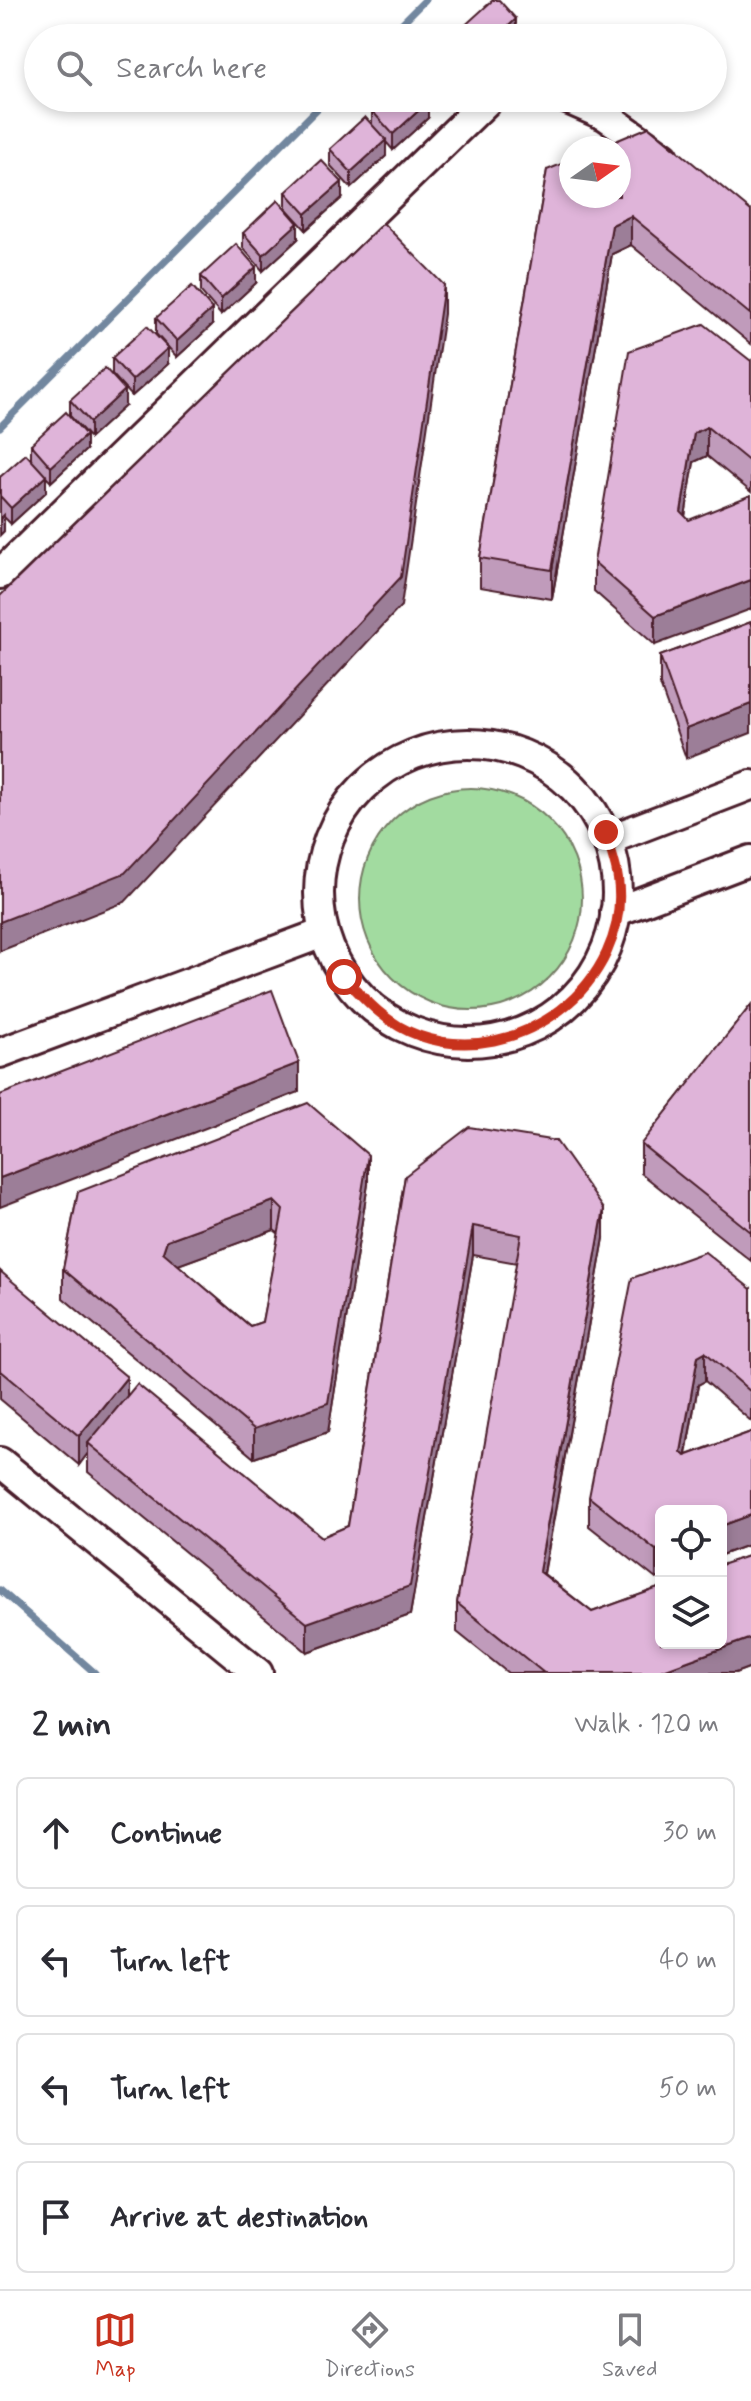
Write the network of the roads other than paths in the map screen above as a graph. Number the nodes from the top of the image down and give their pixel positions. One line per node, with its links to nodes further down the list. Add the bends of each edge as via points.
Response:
1 (476, 112): 4 (street)
2 (597, 112): 3 (street)
3 (690, 179)
4 (0, 574)
5 (751, 785): 6 (street)
6 (608, 840): 8 (street, via 618,881); 9 (street, via 578,789 538,759 490,743 440,744 392,762 354,794 328,837 318,885)
7 (751, 860): 8 (street)
8 (615, 912): 9 (street, via 614,931 593,977 559,1014 516,1036 468,1044 420,1036 377,1013 344,977)
9 (323, 933): 10 (street)
10 (0, 1053)
11 (0, 1462): 12 (street)
12 (258, 1673)

